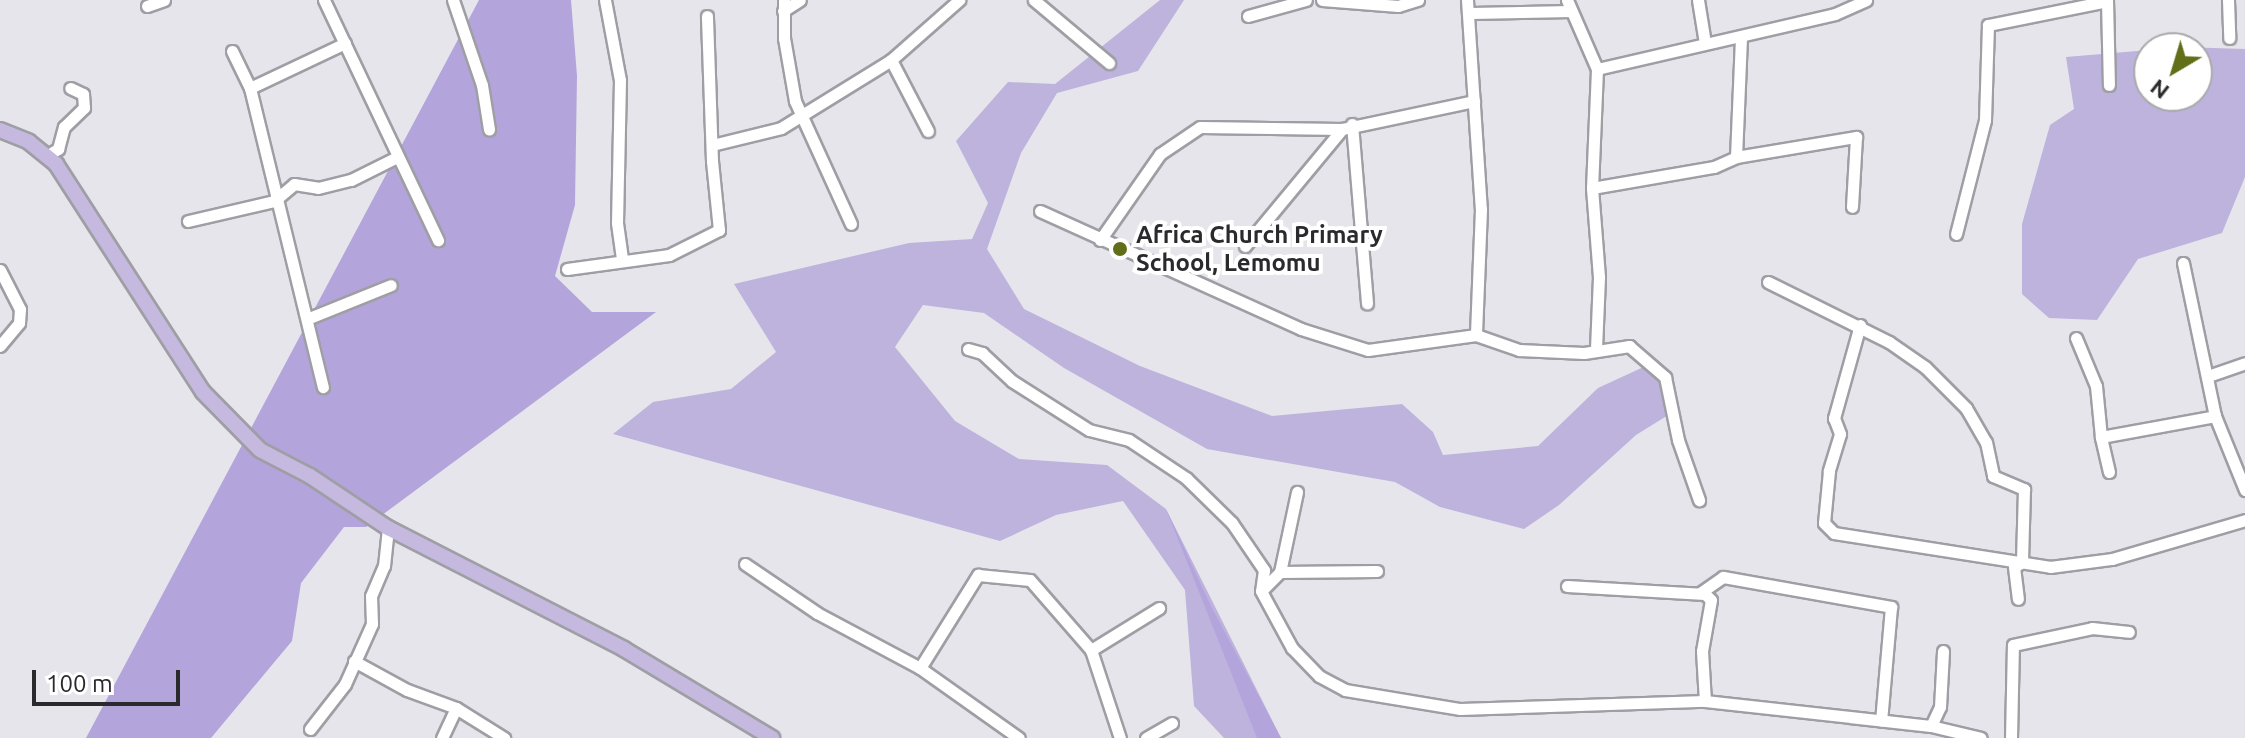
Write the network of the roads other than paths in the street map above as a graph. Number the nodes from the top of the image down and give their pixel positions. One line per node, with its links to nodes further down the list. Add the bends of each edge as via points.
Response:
1 (164, 0): 18 (street)
2 (324, 0): 24 (street)
3 (453, 0): 36 (street, via 482,85)
4 (605, 0): 53 (street, via 620,80 617,223)
5 (800, 0): 16 (street)
6 (959, 0): 27 (street)
7 (1034, 0): 28 (street)
8 (1306, 0): 21 (street)
9 (1322, 0): 10 (street, via 1398,6)
10 (1418, 0)
11 (1467, 0): 19 (street)
12 (1698, 0): 25 (street)
13 (1866, 0): 22 (street, via 1835,14)
14 (2228, 0): 23 (street)
15 (2107, 1): 30 (street); 49 (street, via 1988,25 1985,120)
16 (783, 5): 34 (street, via 789,77)
17 (1569, 5): 19 (street); 29 (street)
18 (147, 6)
19 (1471, 13): 33 (street)
20 (707, 16): 39 (street)
21 (1248, 16)
22 (1741, 37): 25 (street); 41 (street)
23 (2229, 38)
24 (345, 43): 32 (street); 42 (street, via 389,133)
25 (1705, 43): 29 (street)
26 (232, 51): 32 (street)
27 (891, 60): 34 (street); 38 (street)
28 (1109, 63)
29 (1597, 69): 43 (street)
30 (2109, 85)
31 (70, 88): 40 (street, via 83,94 84,108 64,127 58,149)
32 (250, 88): 44 (street)
33 (1474, 101): 35 (street); 62 (street, via 1481,209)
34 (800, 115): 39 (street, via 760,135); 48 (street)
35 (1347, 126): 51 (street, via 1200,127 1160,154); 52 (street); 59 (street)
36 (489, 129)
37 (0, 130): 40 (main road)
38 (928, 131)
39 (712, 145): 53 (street, via 719,230 669,255)
40 (48, 155): 77 (main road, via 222,414 260,450)
41 (1736, 157): 43 (street, via 1714,167); 45 (street, via 1856,137)
42 (395, 158): 44 (street, via 340,183 318,188 294,184); 50 (street)
43 (1592, 188): 66 (street, via 1599,277)
44 (274, 201): 47 (street); 60 (street)
45 (1852, 207)
46 (1040, 211): 51 (street)
47 (188, 221)
48 (851, 224)
49 (1956, 234)
50 (438, 240)
51 (1100, 240): 62 (street, via 1301,329 1368,350)
52 (1245, 246)
53 (622, 260): 55 (street)
54 (2183, 263): 68 (street)
55 (567, 269)
56 (0, 270): 64 (street, via 20,309 19,323)
57 (1768, 282): 61 (street)
58 (391, 285): 60 (street)
59 (1367, 303)
60 (309, 318): 69 (street)
61 (1860, 325): 78 (street, via 1925,367 1966,408 1986,442 1993,476 2024,489); 78 (street, via 1838,392 1834,418 1840,434 1829,471 1824,523 1834,533)
62 (1476, 335): 66 (street, via 1519,350)
63 (2076, 338): 71 (street, via 2096,386)
64 (0, 346)
65 (968, 349): 83 (street, via 982,353 1012,381 1089,430 1129,440 1186,478 1232,523 1264,570)
66 (1596, 349): 75 (street, via 1629,346 1665,377 1678,440)
67 (2245, 363): 68 (street)
68 (2208, 376): 70 (street)
69 (323, 387)
70 (2215, 416): 71 (street); 73 (street)
71 (2101, 437): 72 (street)
72 (2109, 472)
73 (2245, 490)
74 (1297, 492): 81 (street)
75 (1699, 500)
76 (2245, 520): 78 (street, via 2112,559 2050,567)
77 (388, 528): 90 (street, via 384,566 371,596 372,624); 100 (main road, via 624,649)
78 (2022, 562): 85 (street, via 2014,567)
79 (745, 564): 91 (street, via 817,613)
80 (1377, 571): 81 (street)
81 (1280, 572): 83 (street)
82 (1567, 586): 84 (street)
83 (1261, 591): 92 (street, via 1297,655 1345,690 1460,709)
84 (1700, 593): 92 (street, via 1711,600 1702,651); 94 (street, via 1723,577 1891,607)
85 (2018, 599)
86 (1159, 608): 88 (street)
87 (2129, 632): 105 (street, via 2092,628 2013,645)
88 (1091, 650): 91 (street, via 1030,580 978,575); 102 (street)
89 (1943, 651): 96 (street, via 1940,707)
90 (354, 661): 93 (street, via 407,690); 97 (street, via 328,711)
91 (920, 668): 101 (street)
92 (1705, 701): 94 (street)
93 (456, 708): 98 (street); 99 (street)
94 (1881, 721): 96 (street)
95 (1172, 723): 103 (street)
96 (1931, 726): 104 (street)
97 (310, 729)
98 (442, 738)
99 (504, 738)
100 (772, 738)
101 (1019, 738)
102 (1120, 738)
103 (1146, 738)
104 (1981, 738)
105 (2011, 738)

